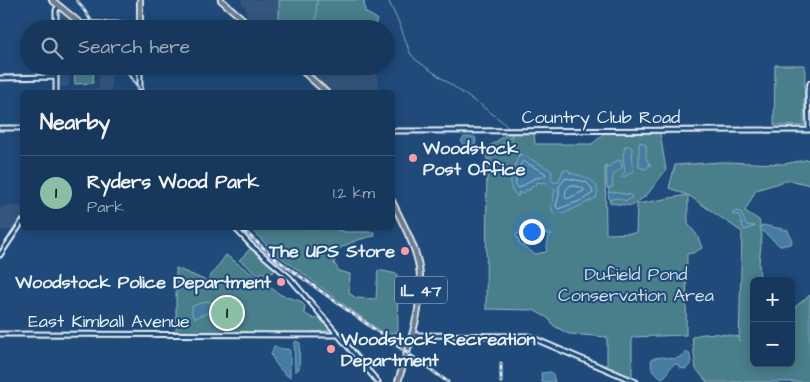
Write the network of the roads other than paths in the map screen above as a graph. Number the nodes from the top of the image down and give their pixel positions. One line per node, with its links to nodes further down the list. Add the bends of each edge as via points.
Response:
1 (52, 0): 4 (main road)
2 (140, 0): 7 (main road)
3 (221, 0): 8 (main road)
4 (59, 6): 5 (street); 6 (main road)
5 (56, 20)
6 (77, 20)
7 (140, 20)
8 (244, 20)
9 (140, 75): 15 (street)
10 (307, 75): 16 (main road)
11 (56, 77): 12 (street); 14 (street)
12 (0, 78)
13 (810, 83): 19 (street)
14 (56, 90)
15 (140, 90)
16 (324, 90)
17 (0, 128): 18 (street)
18 (20, 128)
19 (810, 130): 20 (street, Country Club Road)
20 (395, 131)
21 (395, 207): 27 (main road, IL 47, via 412,244 421,281)
22 (20, 225): 24 (street)
23 (237, 230): 26 (street, via 290,278)
24 (0, 255)
25 (0, 334): 26 (street, East Kimball Avenue)
26 (339, 335): 28 (street)
27 (411, 335): 29 (main road, IL 47); 30 (street, via 528,336)
28 (378, 382)
29 (398, 382)
30 (636, 382)

